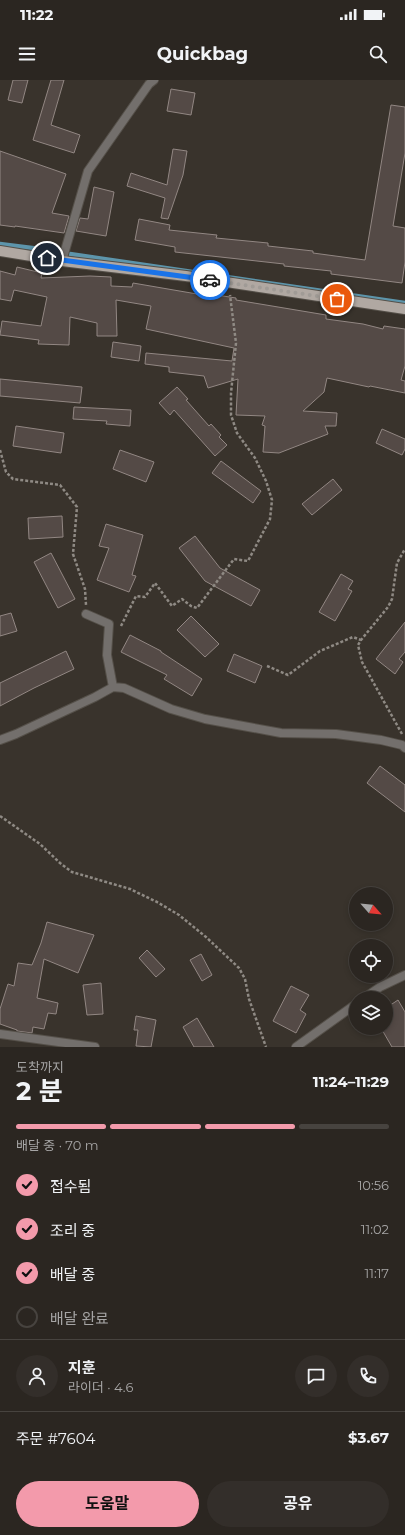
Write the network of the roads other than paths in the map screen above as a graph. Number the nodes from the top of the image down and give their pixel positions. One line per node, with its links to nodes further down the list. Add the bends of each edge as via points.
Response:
1 (154, 80): 3 (street, via 88,171)
2 (0, 251): 3 (main road)
3 (62, 261): 4 (main road)
4 (405, 309)
5 (86, 614): 6 (street, via 109,624 107,656)
6 (113, 687): 7 (street); 8 (street, via 124,688 171,710 205,719 281,733 336,734)
7 (0, 740)
8 (404, 746)
9 (405, 975): 10 (street)
10 (373, 991)
11 (349, 1009): 14 (street)
12 (0, 1034): 13 (street)
13 (95, 1047)
14 (296, 1047)

